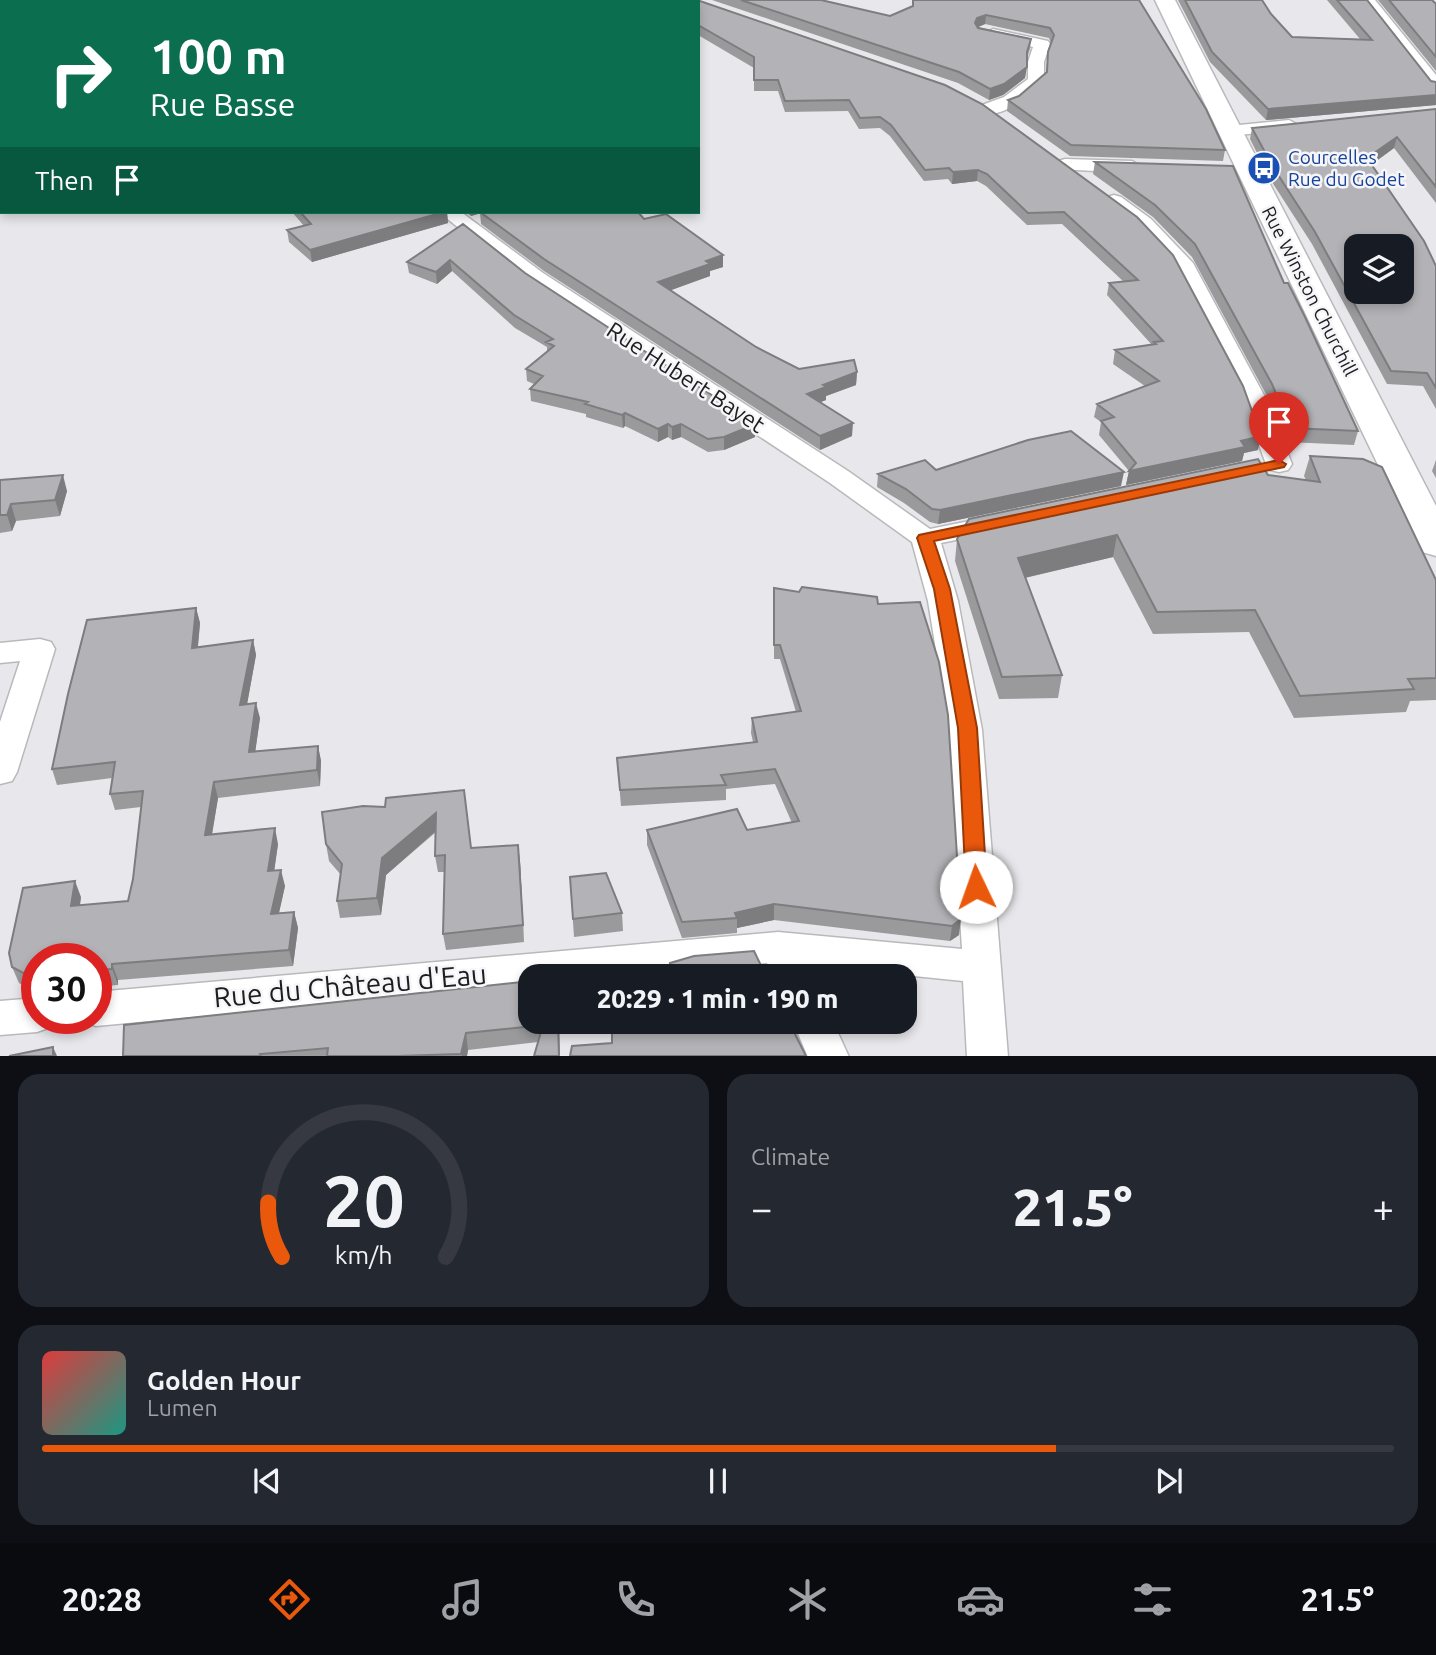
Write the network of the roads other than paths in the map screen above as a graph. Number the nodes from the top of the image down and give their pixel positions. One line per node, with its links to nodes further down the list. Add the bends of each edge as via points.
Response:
1 (1165, 0): 7 (main road, Rue Winston Churchill)
2 (1367, 0): 4 (street)
3 (984, 32): 6 (street, via 1042,44 1036,80 1010,101 982,106)
4 (1436, 86)
5 (1312, 123): 7 (street)
6 (1010, 125)
7 (1229, 131): 15 (main road, Rue Winston Churchill, via 1236,169 1388,471)
8 (1157, 167): 10 (street, via 1060,161 1144,223 1182,263 1254,399)
9 (452, 214): 14 (street, Rue Hubert Bayet, via 535,278)
10 (1279, 464): 11 (street); 12 (street)
11 (1306, 466)
12 (1252, 470)
13 (1020, 518): 14 (street)
14 (925, 538): 19 (street, via 942,589 968,728)
15 (1436, 544)
16 (0, 653): 17 (street, via 40,649)
17 (0, 772)
18 (785, 962): 19 (street, Rue du Château d'Eau); 20 (street, Rue du Château d'Eau)
19 (981, 967): 25 (street)
20 (112, 1008)
21 (21, 1016): 22 (street)
22 (0, 1018)
23 (819, 1034): 24 (street)
24 (829, 1056)
25 (988, 1056)

